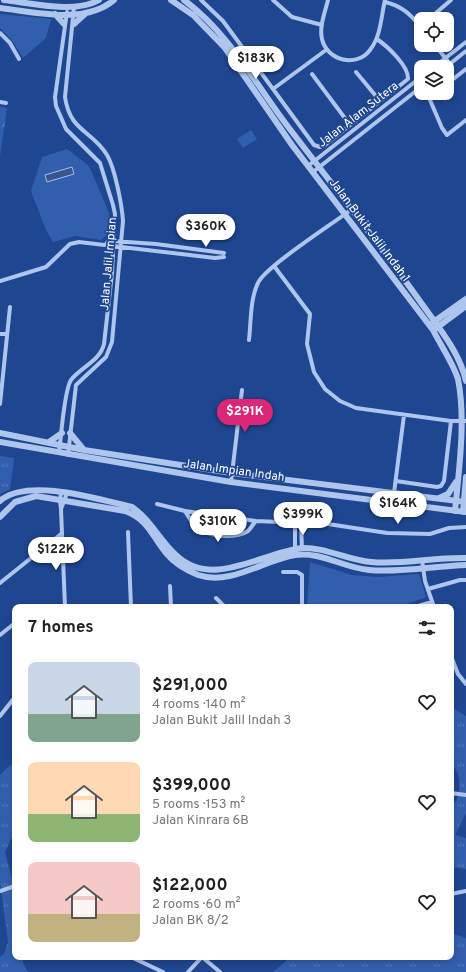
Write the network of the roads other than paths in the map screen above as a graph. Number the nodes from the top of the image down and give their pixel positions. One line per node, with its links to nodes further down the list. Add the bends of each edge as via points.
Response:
1 (4, 0): 11 (street)
2 (99, 0): 12 (street, via 87,6)
3 (114, 0): 16 (street, via 102,9)
4 (171, 0): 47 (street, Jalan Bukit Jalil Indah 1, via 192,15 224,48)
5 (184, 0): 46 (street, Jalan Bukit Jalil Indah 1, via 224,38)
6 (201, 0): 38 (street, via 223,21)
7 (274, 0): 22 (street, via 292,17)
8 (328, 0): 22 (street)
9 (451, 0): 14 (street)
10 (385, 1): 19 (street, via 396,4); 24 (street)
11 (67, 6): 12 (street); 17 (street, Jalan Jalil Impian)
12 (74, 7): 18 (street, Jalan Jalil Impian)
13 (0, 8): 15 (street)
14 (437, 12)
15 (54, 14): 17 (street); 20 (street)
16 (85, 14): 18 (street); 21 (street)
17 (66, 15): 18 (street); 20 (street, Jalan Jalil Impian)
18 (74, 16): 21 (street, Jalan Jalil Impian)
19 (414, 19)
20 (64, 24): 53 (street, Jalan Jalil Impian, via 56,106 66,129 95,157 103,170 115,214)
21 (74, 24): 52 (street, Jalan Jalil Impian, via 66,106 72,120 108,156 122,209)
22 (322, 25): 26 (street, via 322,39)
23 (0, 33): 30 (street, via 10,43)
24 (377, 39): 26 (street, via 370,51 361,58 336,58); 41 (street, via 386,46 408,75 408,79)
25 (466, 42): 29 (street)
26 (326, 50): 38 (street)
27 (466, 51): 32 (street)
28 (441, 52): 29 (street)
29 (446, 58): 31 (street)
30 (19, 59)
31 (443, 60)
32 (454, 61)
33 (466, 69): 36 (street)
34 (356, 72): 41 (street)
35 (312, 74): 45 (street)
36 (454, 78)
37 (414, 85): 46 (street, Jalan Alam Sutera)
38 (273, 89): 45 (street, via 314,145 325,145)
39 (414, 92): 48 (street, Jalan Alam Sutera)
40 (430, 100): 44 (street, via 447,135)
41 (380, 101): 45 (street)
42 (0, 102): 43 (street)
43 (6, 103)
44 (466, 120)
45 (350, 125)
46 (315, 161): 47 (street, Jalan Alam Sutera); 48 (street, Jalan Bukit Jalil Indah 1)
47 (308, 166): 49 (street, Jalan Bukit Jalil Indah 1)
48 (319, 167): 49 (street, Jalan Alam Sutera); 50 (street, Jalan Bukit Jalil Indah 1)
49 (313, 172): 51 (street, Jalan Bukit Jalil Indah 1)
50 (352, 209): 51 (street); 57 (street, Jalan Bukit Jalil Indah 1)
51 (345, 214): 60 (street, Jalan Bukit Jalil Indah 1); 64 (street)
52 (122, 233): 54 (street); 56 (street, Jalan Jalil Impian)
53 (113, 241): 55 (street); 55 (street); 56 (street); 61 (street, Jalan Jalil Impian)
54 (129, 242): 56 (street); 59 (street)
55 (106, 244): 61 (street); 65 (street, via 70,244 46,267)
56 (121, 244): 58 (street); 62 (street, Jalan Jalil Impian)
57 (381, 247): 60 (street); 69 (street, Jalan Bukit Jalil Indah 1)
58 (130, 248): 62 (street); 63 (street)
59 (214, 251): 63 (street); 63 (street, via 224,255)
60 (374, 252): 69 (street, Jalan Bukit Jalil Indah 1)
61 (113, 256): 81 (street, Jalan Jalil Impian, via 103,349 70,382)
62 (119, 257): 82 (street, Jalan Jalil Impian, via 110,350 106,357 76,385)
63 (213, 258)
64 (274, 266): 72 (street, via 256,287); 77 (street, via 310,314 307,344 309,357 314,372 325,389 346,405)
65 (0, 281)
66 (466, 299): 69 (street)
67 (466, 306): 69 (street)
68 (10, 307): 71 (street)
69 (434, 326): 74 (street, Jalan Bukit Jalil Indah 1, via 454,352); 79 (street, Jalan Bukit Jalil Indah 1, via 457,376)
70 (0, 334): 71 (street)
71 (7, 334): 73 (street)
72 (248, 340)
73 (1, 377): 76 (street)
74 (466, 381)
75 (242, 390): 90 (street)
76 (0, 404)
77 (404, 415): 78 (street); 93 (street)
78 (451, 421): 79 (street); 93 (street, via 444,481 441,486)
79 (464, 421): 92 (street, Jalan Bukit Jalil Indah 1)
80 (0, 433): 84 (street, Jalan Impian Indah)
81 (62, 433): 84 (street); 85 (street, Jalan Jalil Impian)
82 (70, 433): 86 (street, Jalan Jalil Impian); 87 (street)
83 (0, 442): 88 (street, Jalan Impian Indah)
84 (49, 442): 85 (street, Jalan Impian Indah)
85 (60, 445): 86 (street, Jalan Impian Indah); 88 (street, Jalan Jalil Impian)
86 (69, 447): 87 (street, Jalan Impian Indah); 89 (street, Jalan Jalil Impian)
87 (84, 450): 90 (street, Jalan Impian Indah)
88 (59, 453): 89 (street, Jalan Impian Indah)
89 (68, 455): 94 (street, Jalan Impian Indah)
90 (232, 473): 94 (street); 96 (street, Jalan Impian Indah)
91 (466, 477): 101 (street)
92 (458, 478): 98 (street, via 452,491); 100 (street, Jalan Bukit Jalil Indah 1)
93 (396, 481): 96 (street)
94 (231, 482): 104 (street, Jalan Impian Indah)
95 (64, 492): 97 (street); 99 (street, via 39,489 14,493); 114 (street, via 132,507 144,515 169,549 200,569 216,571)
96 (394, 493): 98 (street, Jalan Impian Indah)
97 (62, 499): 106 (street, via 40,496 26,498 15,502); 112 (street); 114 (street, via 125,511 137,516 174,562 200,575 231,575)
98 (438, 499): 100 (street, Jalan Impian Indah)
99 (0, 501)
100 (456, 501): 101 (street, Jalan Impian Indah); 104 (street, Jalan Bukit Jalil Indah 1)
101 (465, 502): 105 (street)
102 (157, 504): 103 (street)
103 (185, 511): 107 (street); 107 (street, via 192,523 203,532 221,536 238,535 247,531)
104 (455, 511): 105 (street, Jalan Impian Indah)
105 (465, 512)
106 (0, 516)
107 (256, 521): 108 (street)
108 (295, 523): 109 (street); 114 (street)
109 (301, 524): 110 (street, via 328,524 387,533 423,534); 113 (street)
110 (466, 527)
111 (128, 532): 128 (street)
112 (62, 534): 122 (street); 127 (street)
113 (302, 548): 114 (street); 115 (street); 117 (street, via 372,562)
114 (295, 552): 115 (street)
115 (302, 555): 119 (street, via 318,557 350,568 368,570)
116 (466, 558): 117 (street)
117 (422, 560): 119 (street)
118 (466, 565): 119 (street)
119 (423, 568): 124 (street)
120 (283, 572): 131 (street, via 297,572 302,575)
121 (466, 580): 124 (street)
122 (0, 583)
123 (170, 586): 129 (street)
124 (428, 589): 126 (street)
125 (216, 598): 130 (street)
126 (432, 602): 132 (street)
127 (65, 604)
128 (131, 604)
129 (171, 604)
130 (222, 604)
131 (302, 604)
132 (425, 604)
133 (12, 625): 134 (street)
134 (0, 635)
135 (454, 664): 136 (street)
136 (466, 684)
137 (12, 701): 138 (street)
138 (0, 716)
139 (454, 794): 140 (street)
140 (466, 795)
141 (12, 887): 142 (street)
142 (0, 891)
143 (466, 891): 144 (street)
144 (454, 893)
145 (137, 960): 148 (street)
146 (199, 960): 149 (street)
147 (206, 960): 150 (street)
148 (163, 972)
149 (188, 972)
150 (220, 972)

